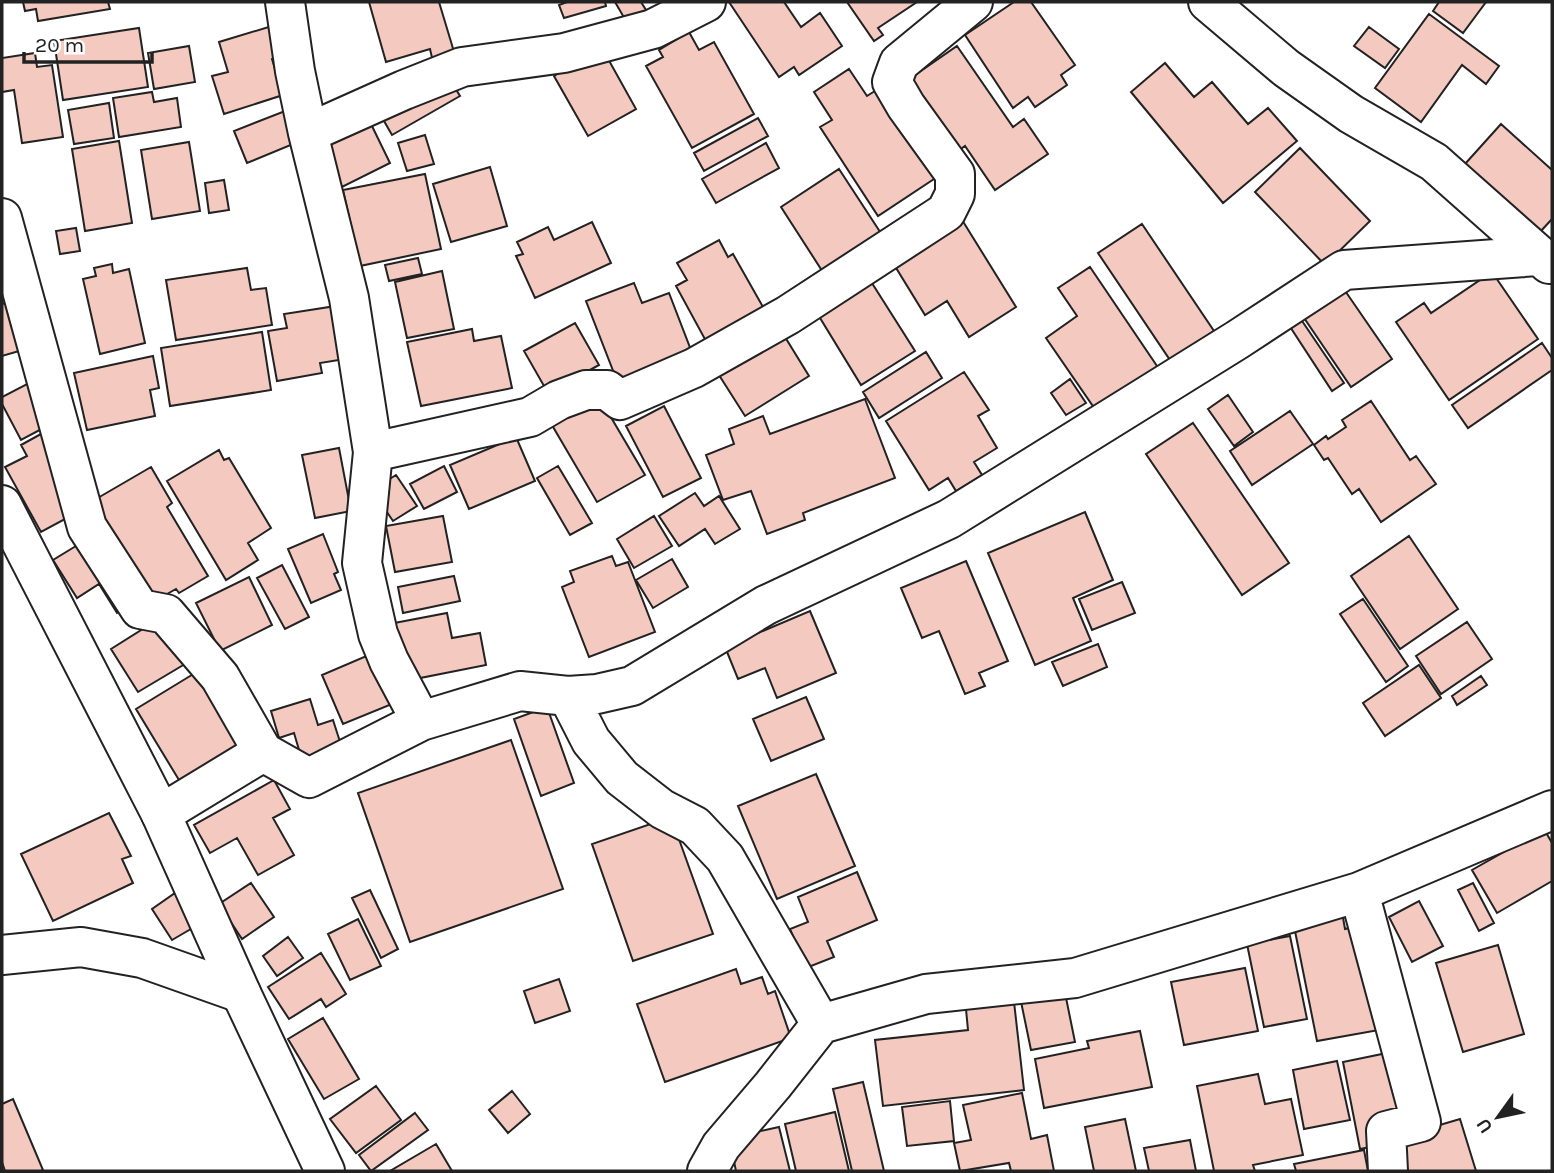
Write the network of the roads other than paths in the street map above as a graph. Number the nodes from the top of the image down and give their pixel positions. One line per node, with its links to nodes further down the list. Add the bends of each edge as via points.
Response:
1 (285, 2): 5 (street)
2 (706, 2): 5 (street, via 653,29 564,53 462,67)
3 (974, 2): 8 (street, via 899,63 892,82 955,174 954,194 946,212 788,315 694,368 620,400 607,390 586,390 530,417)
4 (1208, 2): 7 (street, via 1351,114 1434,162)
5 (308, 132): 8 (street, via 349,298)
6 (2, 218): 12 (street, via 87,527 140,609 166,614 219,677)
7 (1545, 261): 10 (street, via 1344,270 949,519 766,606 632,685)
8 (373, 452): 11 (street, via 362,563 378,634)
9 (2, 505): 14 (street)
10 (568, 696): 11 (street, via 520,691); 18 (street, via 591,741 622,778 662,809 695,826 725,858)
11 (421, 721): 12 (street, via 309,778)
12 (263, 752): 14 (street)
13 (1552, 810): 15 (street)
14 (161, 814): 17 (street)
15 (1359, 892): 18 (street, via 1075,978 926,994); 21 (street, via 1421,1122 1386,1131)
16 (2, 955): 17 (street, via 81,947 142,958)
17 (241, 993): 19 (street)
18 (821, 1024): 20 (street, via 721,1146)
19 (325, 1171)
20 (707, 1171)
21 (1388, 1171)

